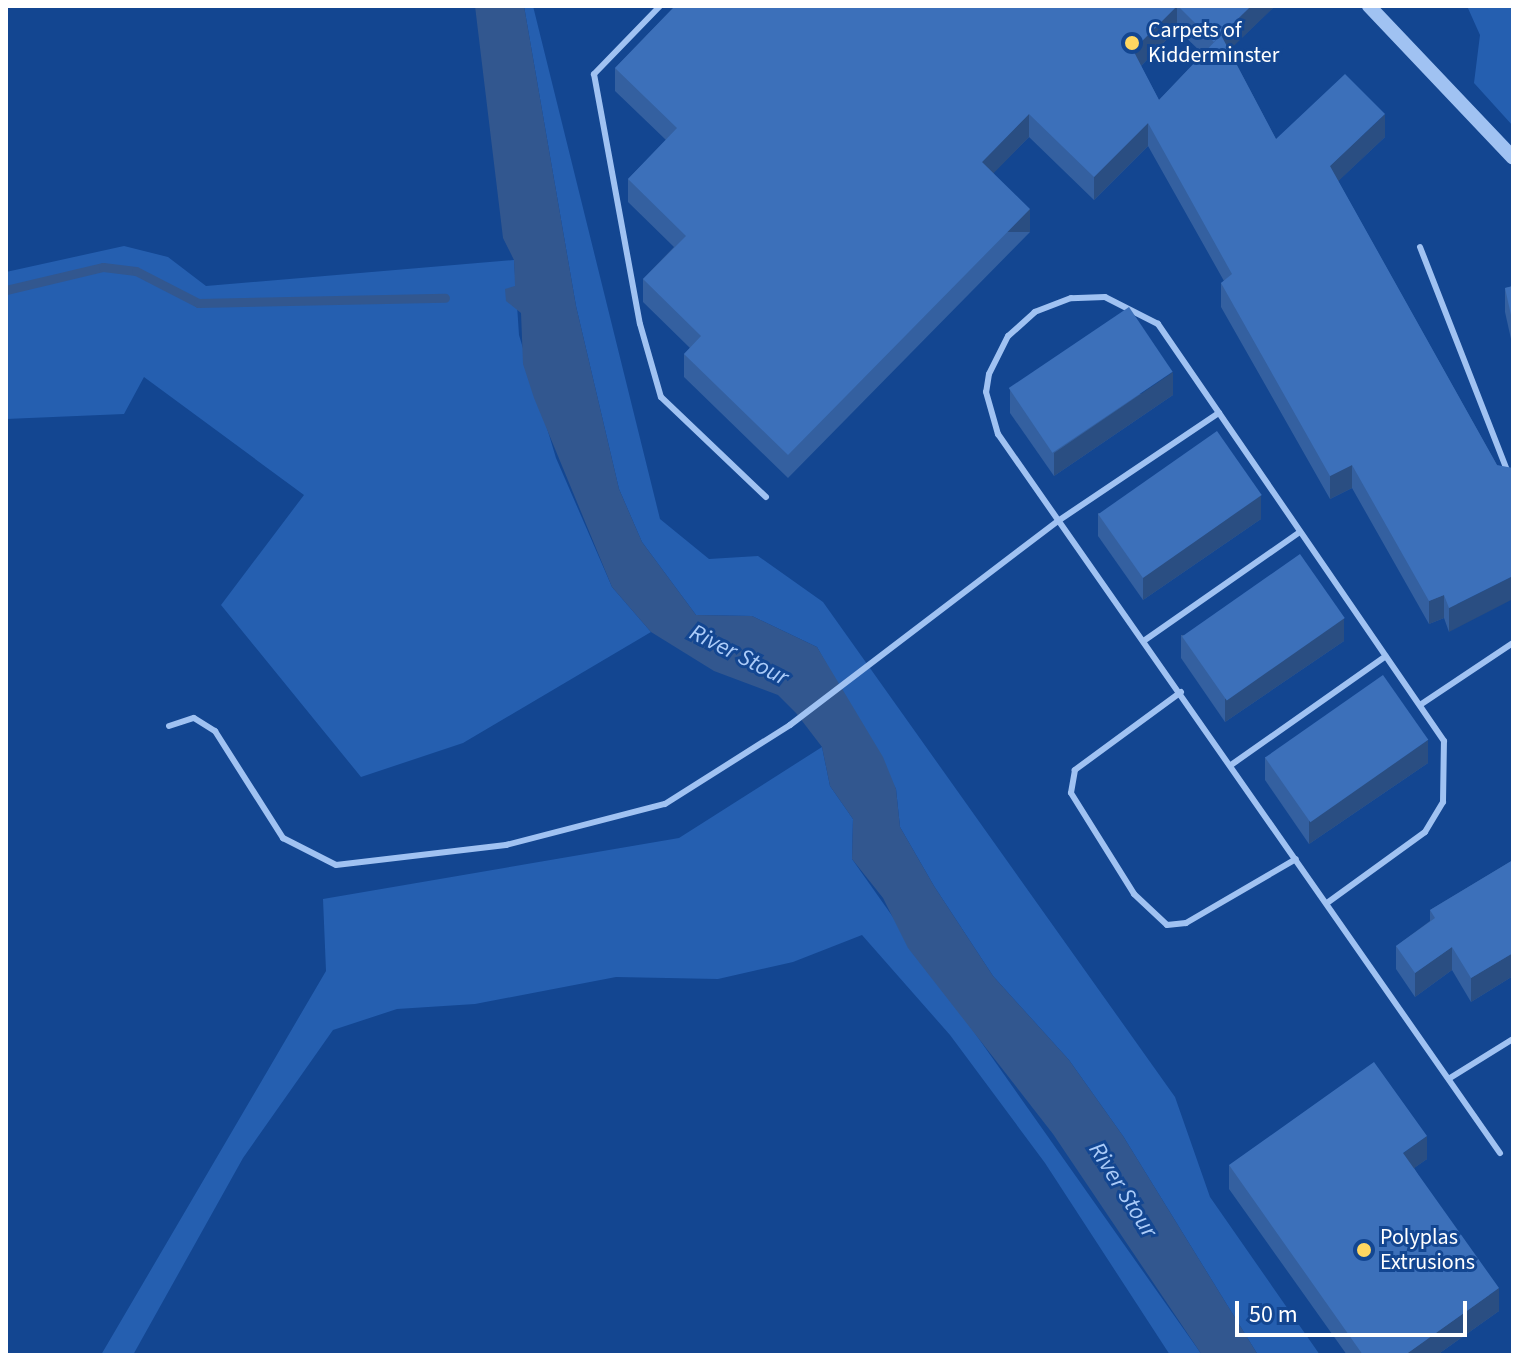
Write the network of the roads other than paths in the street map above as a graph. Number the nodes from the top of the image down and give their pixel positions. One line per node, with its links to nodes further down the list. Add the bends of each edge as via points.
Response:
1 (660, 6): 7 (lane, via 594,74 640,324 661,397)
2 (1369, 6): 3 (street)
3 (1513, 158)
4 (1420, 247): 6 (lane)
5 (1219, 413): 8 (lane); 8 (lane, via 1158,324 1134,306 1089,296 1035,312 1001,347 986,392 998,434); 9 (lane)
6 (1513, 486)
7 (766, 497)
8 (1058, 521): 10 (lane); 15 (lane, via 790,725 665,804 506,845 336,865 283,838 215,731 194,718)
9 (1300, 532): 10 (lane); 12 (lane)
10 (1145, 640): 13 (lane)
11 (1513, 643): 14 (lane)
12 (1386, 656): 14 (lane); 16 (lane)
13 (1181, 692): 16 (lane); 17 (lane, via 1075,770 1071,793 1134,894 1167,925 1186,923)
14 (1420, 705): 18 (lane, via 1444,741 1443,802 1425,832)
15 (169, 726)
16 (1231, 765): 17 (lane)
17 (1296, 859): 18 (lane)
18 (1327, 903): 20 (lane)
19 (1513, 1039): 20 (lane)
20 (1450, 1078): 21 (lane)
21 (1500, 1153)

